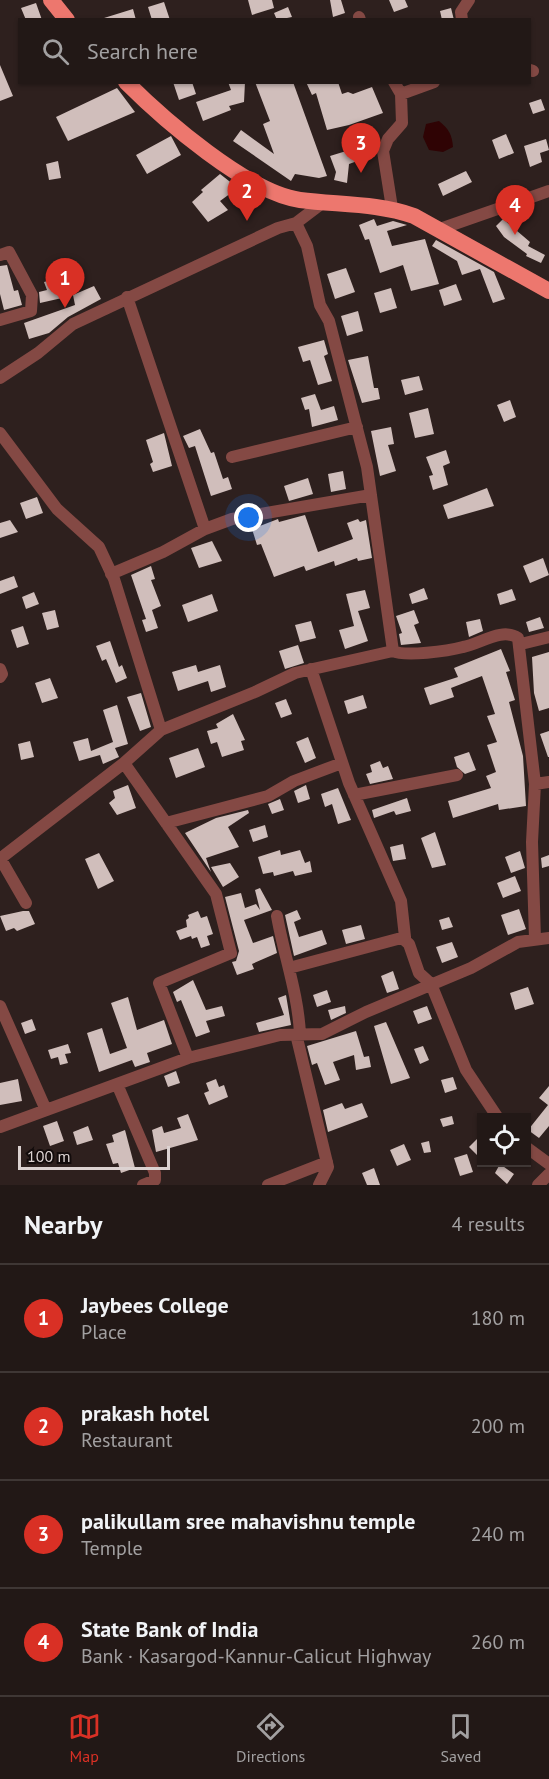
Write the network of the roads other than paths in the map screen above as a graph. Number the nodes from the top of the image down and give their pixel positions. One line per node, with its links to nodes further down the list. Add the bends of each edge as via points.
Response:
1 (51, 0): 3 (highway)
2 (469, 0): 4 (street)
3 (65, 18)
4 (462, 18)
5 (128, 84): 10 (highway, via 189,137 256,183 299,200)
6 (395, 84): 8 (street)
7 (428, 84): 8 (street)
8 (401, 94): 11 (street, via 402,123 382,151)
9 (549, 191): 13 (street)
10 (325, 201): 11 (highway); 12 (street)
11 (392, 208): 13 (highway)
12 (296, 223): 16 (street); 19 (street, via 307,246 320,305 329,321)
13 (440, 229): 15 (highway)
14 (0, 255): 17 (street, via 9,252 32,295 32,311)
15 (549, 291)
16 (127, 297): 18 (street, via 73,324); 23 (street)
17 (0, 320)
18 (0, 378)
19 (357, 427): 21 (street); 22 (street)
20 (0, 433): 24 (street, via 57,509 99,547)
21 (232, 458)
22 (371, 495): 23 (street, via 232,519); 27 (street)
23 (205, 529): 24 (street)
24 (111, 574): 31 (street)
25 (549, 637): 26 (street)
26 (521, 644): 27 (street, via 510,634 464,647 405,654); 36 (street)
27 (393, 651): 29 (street)
28 (0, 669): 30 (street)
29 (311, 669): 31 (street); 33 (street)
30 (0, 677)
31 (161, 730): 32 (street)
32 (124, 763): 38 (street); 39 (street)
33 (342, 763): 37 (street); 38 (street, via 268,796)
34 (457, 775): 37 (street)
35 (549, 782): 36 (street)
36 (535, 784): 44 (street)
37 (354, 795): 42 (street, via 401,901 405,937)
38 (166, 823): 49 (street, via 216,894 231,953 159,983)
39 (1, 858): 40 (street)
40 (26, 903)
41 (277, 916): 45 (street)
42 (402, 938): 45 (street); 46 (street, via 410,944 419,973)
43 (549, 938): 44 (street)
44 (535, 939): 46 (street, via 518,942)
45 (290, 968): 48 (street)
46 (431, 984): 48 (street, via 322,1034); 52 (street, via 466,1070)
47 (0, 1006): 51 (street)
48 (298, 1034): 49 (street, via 279,1035); 55 (street)
49 (188, 1058): 50 (street)
50 (117, 1084): 51 (street); 58 (street, via 155,1173 155,1180)
51 (46, 1110): 53 (street)
52 (495, 1113)
53 (0, 1126)
54 (531, 1151): 56 (street)
55 (327, 1162): 59 (street); 60 (street)
56 (549, 1164)
57 (549, 1174): 61 (street)
58 (143, 1185)
59 (268, 1185)
60 (319, 1185)
61 (538, 1185)

